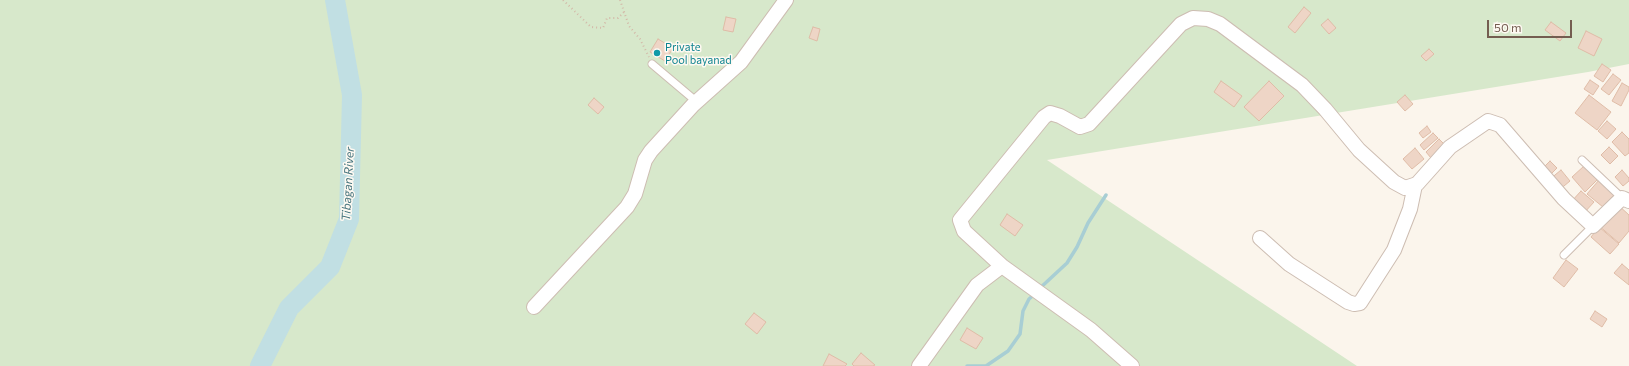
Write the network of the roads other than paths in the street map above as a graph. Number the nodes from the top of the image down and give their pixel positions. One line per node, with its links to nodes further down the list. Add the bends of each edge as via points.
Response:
1 (786, 0): 3 (street, via 741,62)
2 (652, 64): 3 (lane)
3 (697, 102): 11 (street, via 651,151 645,160 636,194 627,207)
4 (1582, 160): 6 (lane)
5 (1415, 185): 7 (street, via 1450,147 1488,121 1500,125 1564,200); 8 (street, via 1410,209 1394,250 1360,303 1348,302 1289,264); 10 (street, via 1405,188 1394,182 1359,150 1325,109 1296,80 1220,24 1208,19 1193,18 1181,24 1089,124 1080,127 1050,113 1044,117 963,214 960,220 964,231)
6 (1625, 199): 7 (street)
7 (1593, 226): 9 (lane)
8 (1260, 238)
9 (1564, 255)
10 (1002, 266): 12 (street, via 977,285); 13 (street, via 1091,330)
11 (534, 307)
12 (920, 366)
13 (1132, 366)

